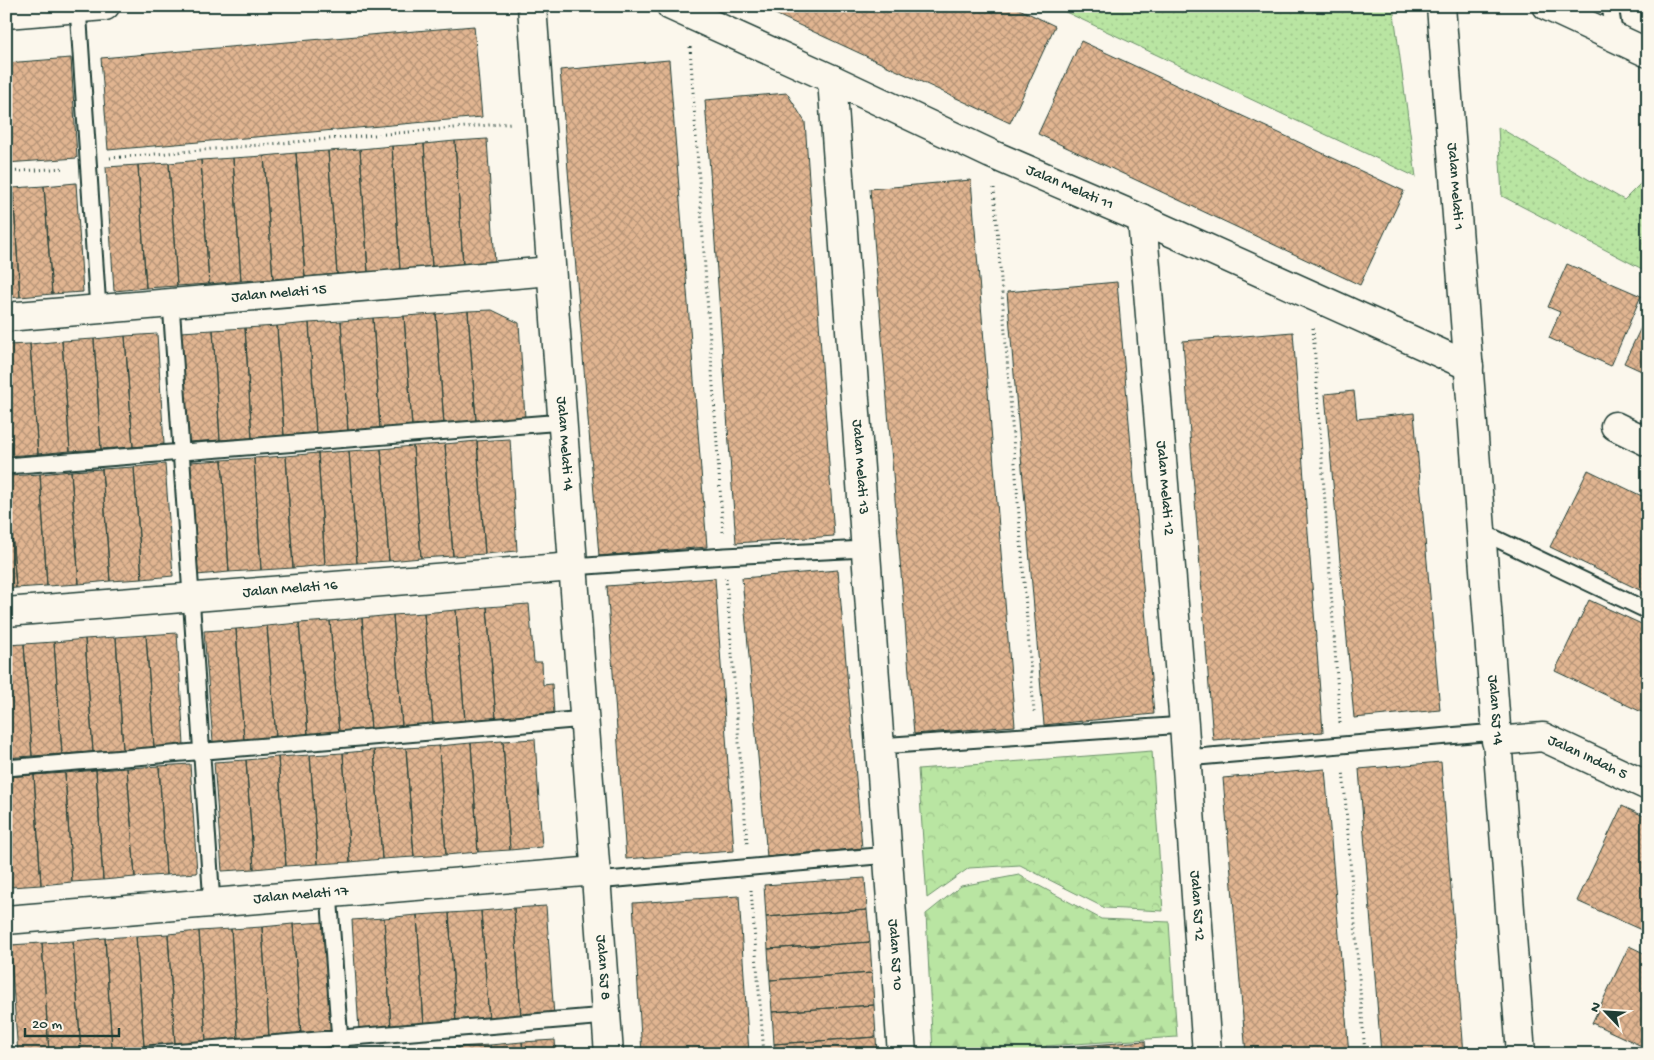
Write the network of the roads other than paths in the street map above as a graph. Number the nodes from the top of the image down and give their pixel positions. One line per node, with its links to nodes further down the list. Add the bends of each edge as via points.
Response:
1 (105, 6): 7 (street)
2 (532, 6): 13 (street, Jalan Melati 14)
3 (671, 6): 11 (street, Jalan Melati 11)
4 (1441, 6): 17 (street, Jalan Melati 1)
5 (1547, 6): 9 (street)
6 (1610, 6): 9 (lane)
7 (78, 8): 8 (street); 15 (lane)
8 (6, 14)
9 (1615, 38): 10 (street)
10 (1648, 53)
11 (832, 79): 12 (street, Jalan Melati 11); 24 (street, Jalan Melati 13)
12 (1142, 219): 17 (street, Jalan Melati 11); 30 (street, Jalan Melati 12)
13 (551, 271): 14 (street, Jalan Melati 15); 18 (street, Jalan Melati 14)
14 (171, 303): 15 (street, Jalan Melati 15); 21 (lane)
15 (98, 309): 16 (street, Jalan Melati 15)
16 (6, 317)
17 (1469, 366): 23 (street, Jalan SJ 14)
18 (563, 422): 21 (lane); 25 (street, Jalan Melati 14)
19 (1615, 426): 20 (street)
20 (1648, 442)
21 (181, 452): 22 (lane); 26 (lane)
22 (6, 466)
23 (1480, 531): 27 (lane); 31 (street, Jalan SJ 14)
24 (865, 549): 25 (lane); 32 (street, Jalan Melati 13)
25 (573, 567): 26 (street, Jalan Melati 16); 29 (street, Jalan Melati 14)
26 (190, 597): 28 (street, Jalan Melati 16); 33 (lane)
27 (1648, 610)
28 (6, 612)
29 (584, 719): 33 (lane); 38 (street, Jalan Melati 14)
30 (1184, 725): 32 (lane); 34 (street, Jalan Melati 12)
31 (1496, 736): 34 (lane); 36 (street, Jalan Indah 5, via 1543,737); 44 (street, Jalan SJ 14)
32 (879, 746): 37 (street, Jalan Melati 13)
33 (201, 751): 35 (lane); 40 (lane)
34 (1186, 758): 49 (street, Jalan SJ 12)
35 (6, 768)
36 (1648, 786)
37 (888, 856): 38 (lane); 48 (street, Jalan SJ 10)
38 (596, 876): 39 (street, Jalan Melati 17); 42 (street, Jalan SJ 8)
39 (329, 893): 40 (street, Jalan Melati 17); 43 (lane)
40 (212, 903): 41 (street, Jalan Melati 17)
41 (6, 920)
42 (606, 1016): 43 (lane); 47 (street, Jalan SJ 8)
43 (340, 1038): 45 (lane); 46 (lane)
44 (1525, 1052)
45 (148, 1054)
46 (341, 1054)
47 (609, 1054)
48 (902, 1054)
49 (1207, 1054)

